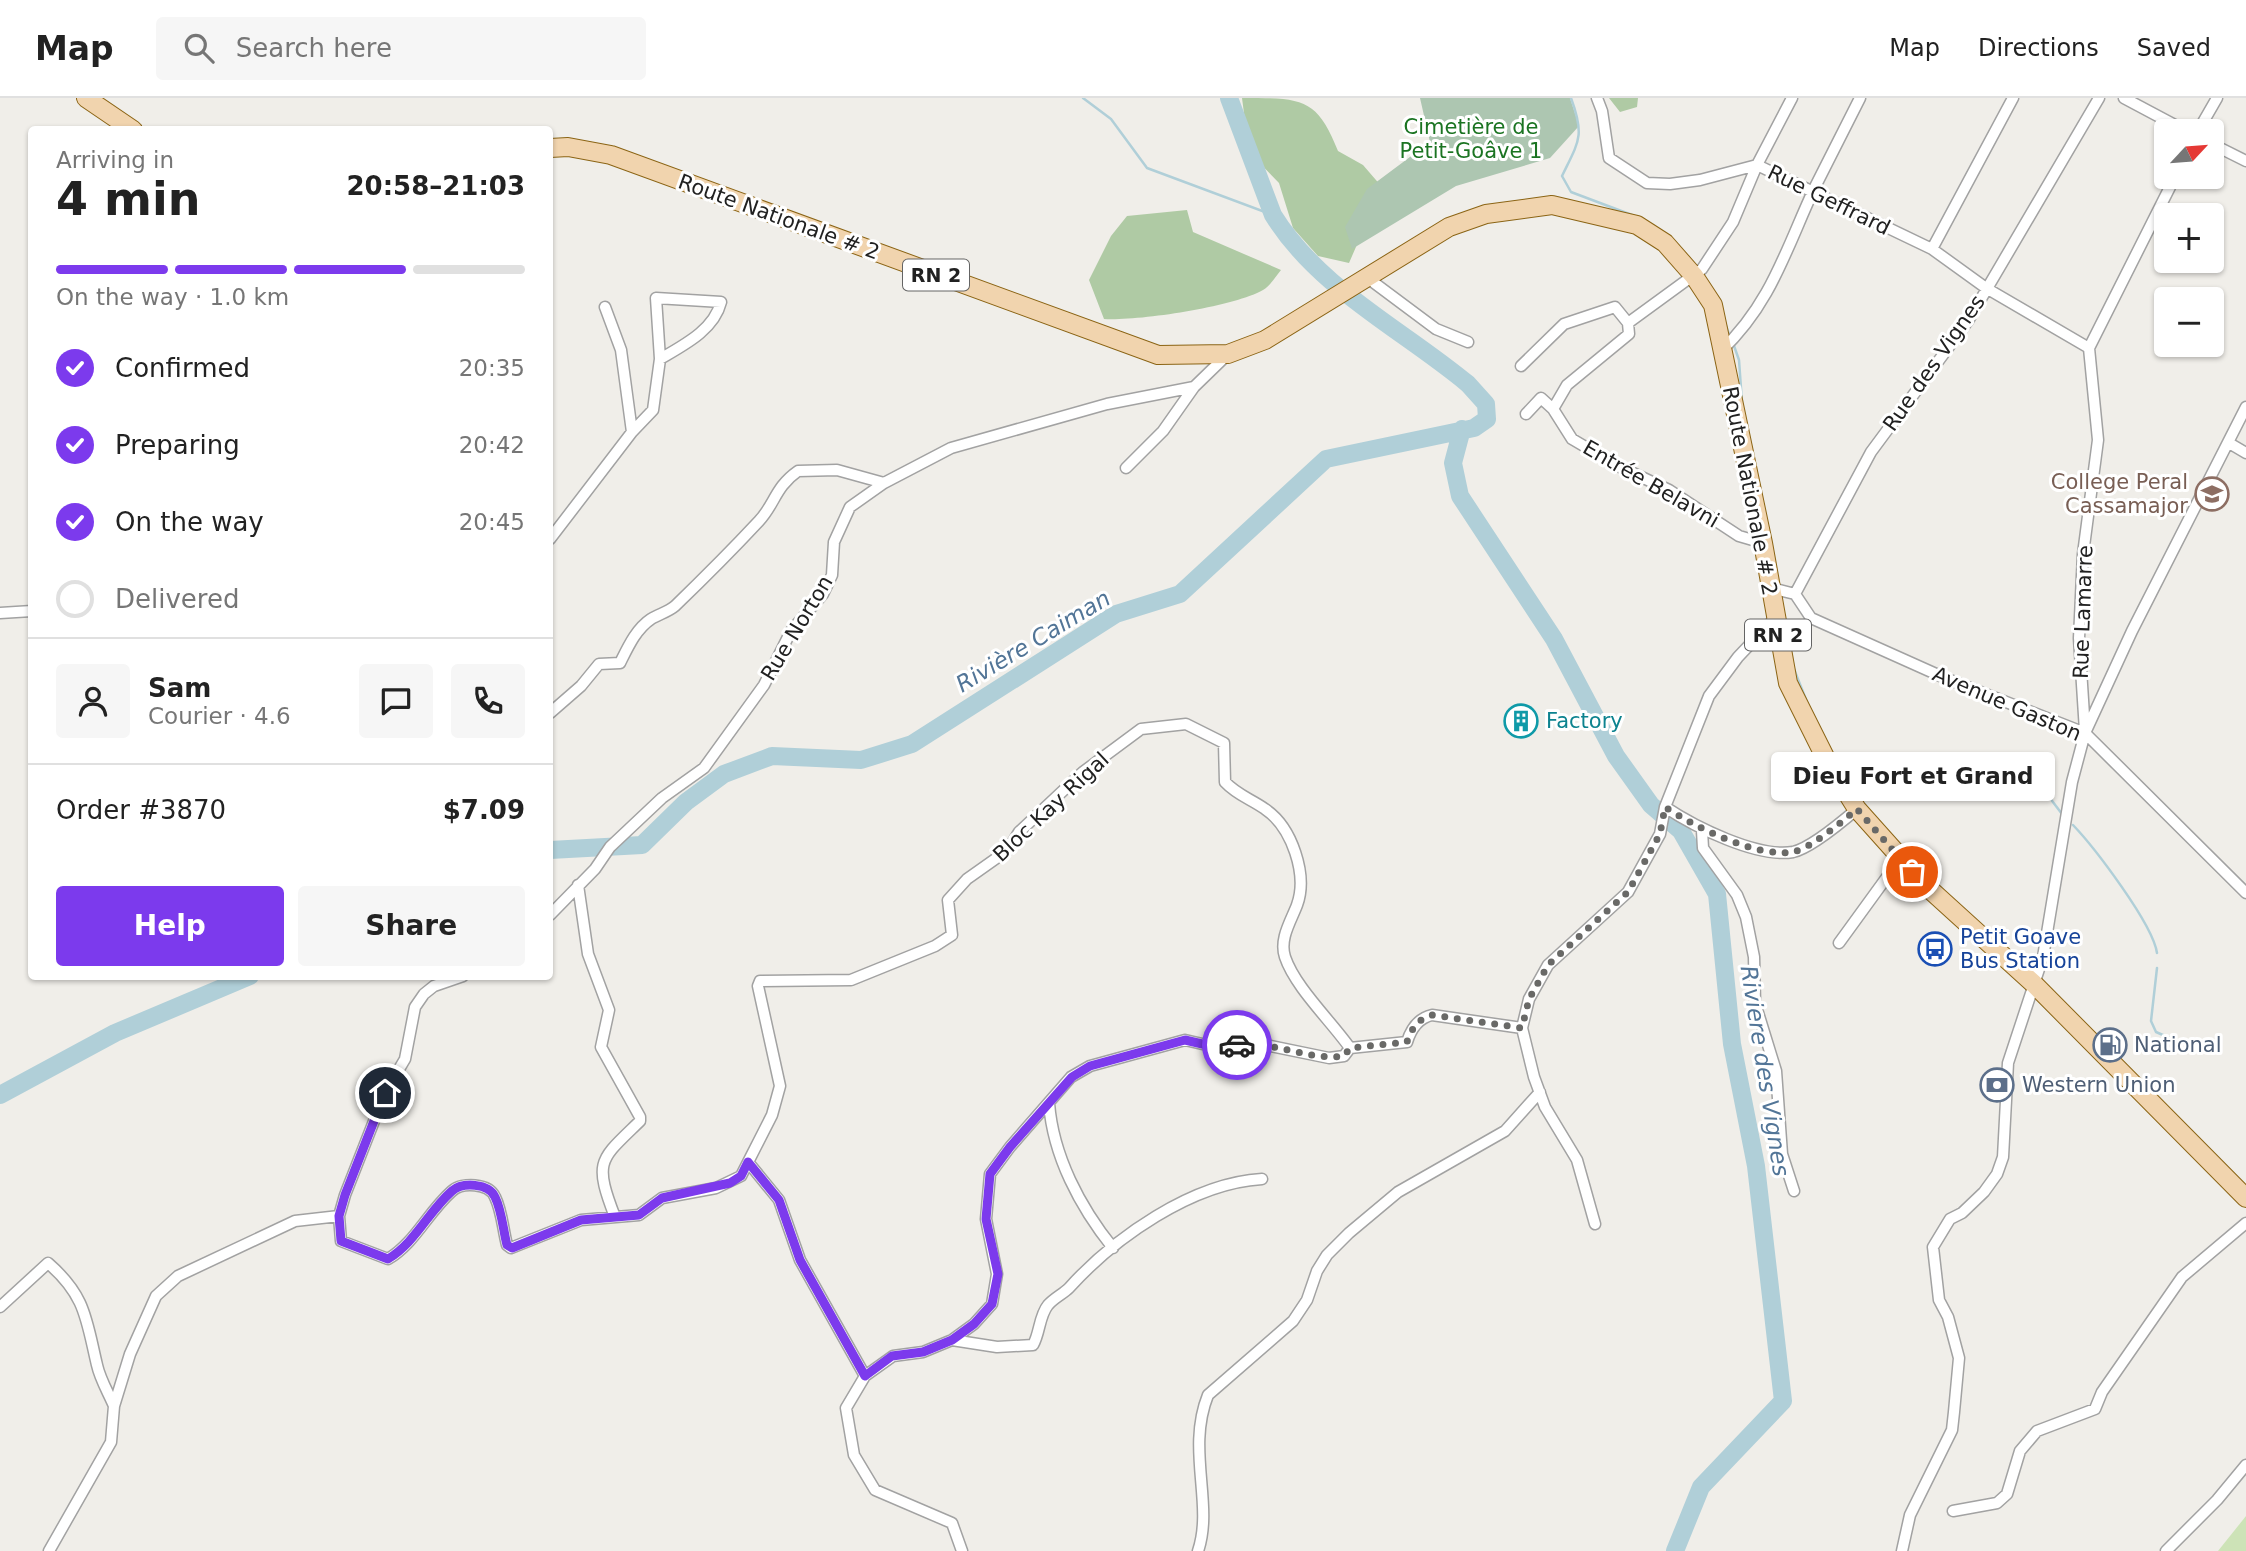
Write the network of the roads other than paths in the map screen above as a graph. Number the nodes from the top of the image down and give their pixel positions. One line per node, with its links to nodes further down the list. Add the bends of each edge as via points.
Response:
1 (86, 98): 11 (main road)
2 (1597, 98): 15 (street, Rue Geffrard, via 1609,158 1647,183 1700,180)
3 (1792, 98): 15 (street)
4 (1860, 98): 17 (street)
5 (2013, 98): 18 (street)
6 (2099, 98): 21 (street, Rue des Vignes)
7 (2124, 98): 9 (street)
8 (2217, 98): 10 (street)
9 (2163, 119)
10 (2205, 119)
11 (126, 126)
12 (553, 148): 27 (main road, Route Nationale # 2 / RN 2, via 611,155 1158,355)
13 (2224, 150): 14 (street)
14 (2246, 161)
15 (1757, 165): 17 (street, Rue Geffrard); 19 (street, via 1732,222)
16 (2169, 189): 25 (street)
17 (1813, 191): 18 (street, Rue Geffrard); 26 (street, via 1776,281 1743,331)
18 (1932, 249): 21 (street, Rue Geffrard)
19 (1698, 272): 20 (main road, Route Nationale # 2 / RN 2, via 1637,225 1552,205 1486,214 1449,227); 23 (street); 26 (main road, Route Nationale # 2 / RN 2, via 1713,305)
20 (1364, 277): 24 (street, via 1436,329); 27 (main road, Route Nationale # 2 / RN 2, via 1265,340)
21 (1986, 288): 25 (street, Rue Geffrard); 42 (street, Rue des Vignes, via 1968,321 1871,452)
22 (605, 307): 34 (street, via 621,350)
23 (1628, 323): 29 (street, via 1615,307 1564,324); 32 (street, via 1629,334 1567,385)
24 (1468, 342)
25 (2090, 348): 47 (street, Rue Lamarre, via 2098,440 2080,614)
26 (1721, 351): 40 (main road, Route Nationale # 2 / RN 2)
27 (1228, 354): 30 (street)
28 (660, 359): 28 (street, via 656,298 720,302 717,318); 34 (street, via 653,410)
29 (1521, 366)
30 (1194, 387): 37 (street, via 1163,431); 38 (street, Rue Norton, via 1107,404 951,448)
31 (2246, 407): 35 (street)
32 (1553, 409): 33 (street, via 1541,398); 40 (street, Entrée Belavni, via 1572,439 1669,490 1739,536)
33 (1526, 414)
34 (632, 432): 39 (street)
35 (2229, 443): 36 (street); 47 (street)
36 (2246, 453)
37 (1126, 468)
38 (884, 483): 46 (street, via 837,470 798,471 775,493 761,519 739,538 720,565 638,632 620,663 599,664); 52 (street, Rue Norton, via 850,507 834,542 832,575 822,594 791,631 764,685 704,768 654,806)
39 (553, 535)
40 (1763, 543): 41 (main road, Route Nationale # 2 / RN 2)
41 (1771, 588): 42 (street); 45 (main road, Route Nationale # 2 / RN 2)
42 (1795, 594): 47 (street, Avenue Gaston, via 1811,618)
43 (28, 611): 44 (street)
44 (0, 613)
45 (1775, 618): 48 (street, via 1709,696); 49 (main road, Route Nationale # 2 / RN 2, via 1788,683 1821,751)
46 (553, 710)
47 (2085, 733): 53 (street, Avenue Gaston); 57 (street, via 2071,782 2051,920)
48 (1665, 807): 50 (street); 58 (street, via 1660,834 1628,892 1548,965 1529,999)
49 (1857, 809): 50 (street, via 1791,852 1751,847); 51 (main road, Route Nationale # 2 / RN 2)
50 (1702, 831): 64 (street, via 1703,848 1737,895 1746,917 1754,957 1755,1003 1776,1071 1782,1154)
51 (1900, 859): 55 (street); 57 (main road, Route Nationale # 2 / RN 2)
52 (578, 885): 54 (street, Rue Norton); 67 (street, via 588,954 609,1010 601,1047 640,1117 610,1148 604,1161 607,1196)
53 (2246, 893)
54 (553, 912)
55 (1839, 943)
56 (452, 980): 66 (street, via 424,993 415,1007 405,1059 385,1093)
57 (2034, 984): 65 (main road, Route Nationale # 2 / RN 2); 80 (street, via 2008,1063 2003,1157 1997,1174 1962,1213 1950,1219 1933,1247 1939,1300 1959,1358 1952,1430 1910,1515)
58 (1522, 1028): 59 (street, via 1432,1015 1416,1024 1407,1042); 60 (street)
59 (1350, 1048): 61 (street, via 1344,1056 1329,1058 1256,1043 1211,1046 1185,1040 1090,1066 1072,1077); 62 (street, Bloc Kay Rigal, via 1294,977 1284,954 1284,936 1301,893 1299,865 1278,822 1225,782 1224,743 1186,724 1141,729 1083,772 1018,832 1008,850 967,879 948,900 952,935 850,980 760,981 768,1043 780,1086 772,1115)
60 (1540, 1092): 69 (street, via 1577,1160); 79 (street, via 1505,1130 1398,1192 1349,1233 1317,1270 1307,1300 1293,1321 1208,1395 1197,1445 1201,1494)
61 (1049, 1103): 70 (street, via 1061,1160 1088,1217); 72 (street, via 990,1174 986,1219 998,1274 992,1304)
62 (748, 1162): 67 (street, via 741,1176 730,1183 662,1198 639,1215); 73 (street, via 779,1200 800,1260)
63 (1262, 1179): 70 (street, via 1181,1200)
64 (1794, 1191)
65 (2246, 1198)
66 (339, 1216): 67 (street, via 341,1241 388,1259 452,1191 463,1186 485,1187 495,1195 507,1245 512,1248 581,1220); 74 (street, via 295,1221 171,1283 156,1296 145,1317)
67 (615, 1217)
68 (2246, 1223): 76 (street, via 2182,1277 2102,1392 2095,1409 2037,1431 2020,1451 2007,1494 1997,1503)
69 (1595, 1224)
70 (1112, 1248): 72 (street, via 1049,1304 1033,1345 997,1347)
71 (0, 1307): 74 (street, via 48,1263 81,1302 97,1366)
72 (952, 1340): 73 (street, via 923,1352 892,1356)
73 (865, 1376): 78 (street, via 846,1408 854,1455 875,1490 953,1523)
74 (114, 1406): 77 (street, via 111,1442)
75 (2246, 1465): 81 (street)
76 (1953, 1511)
77 (49, 1551)
78 (962, 1551)
79 (1198, 1551)
80 (1902, 1551)
81 (2165, 1551)

